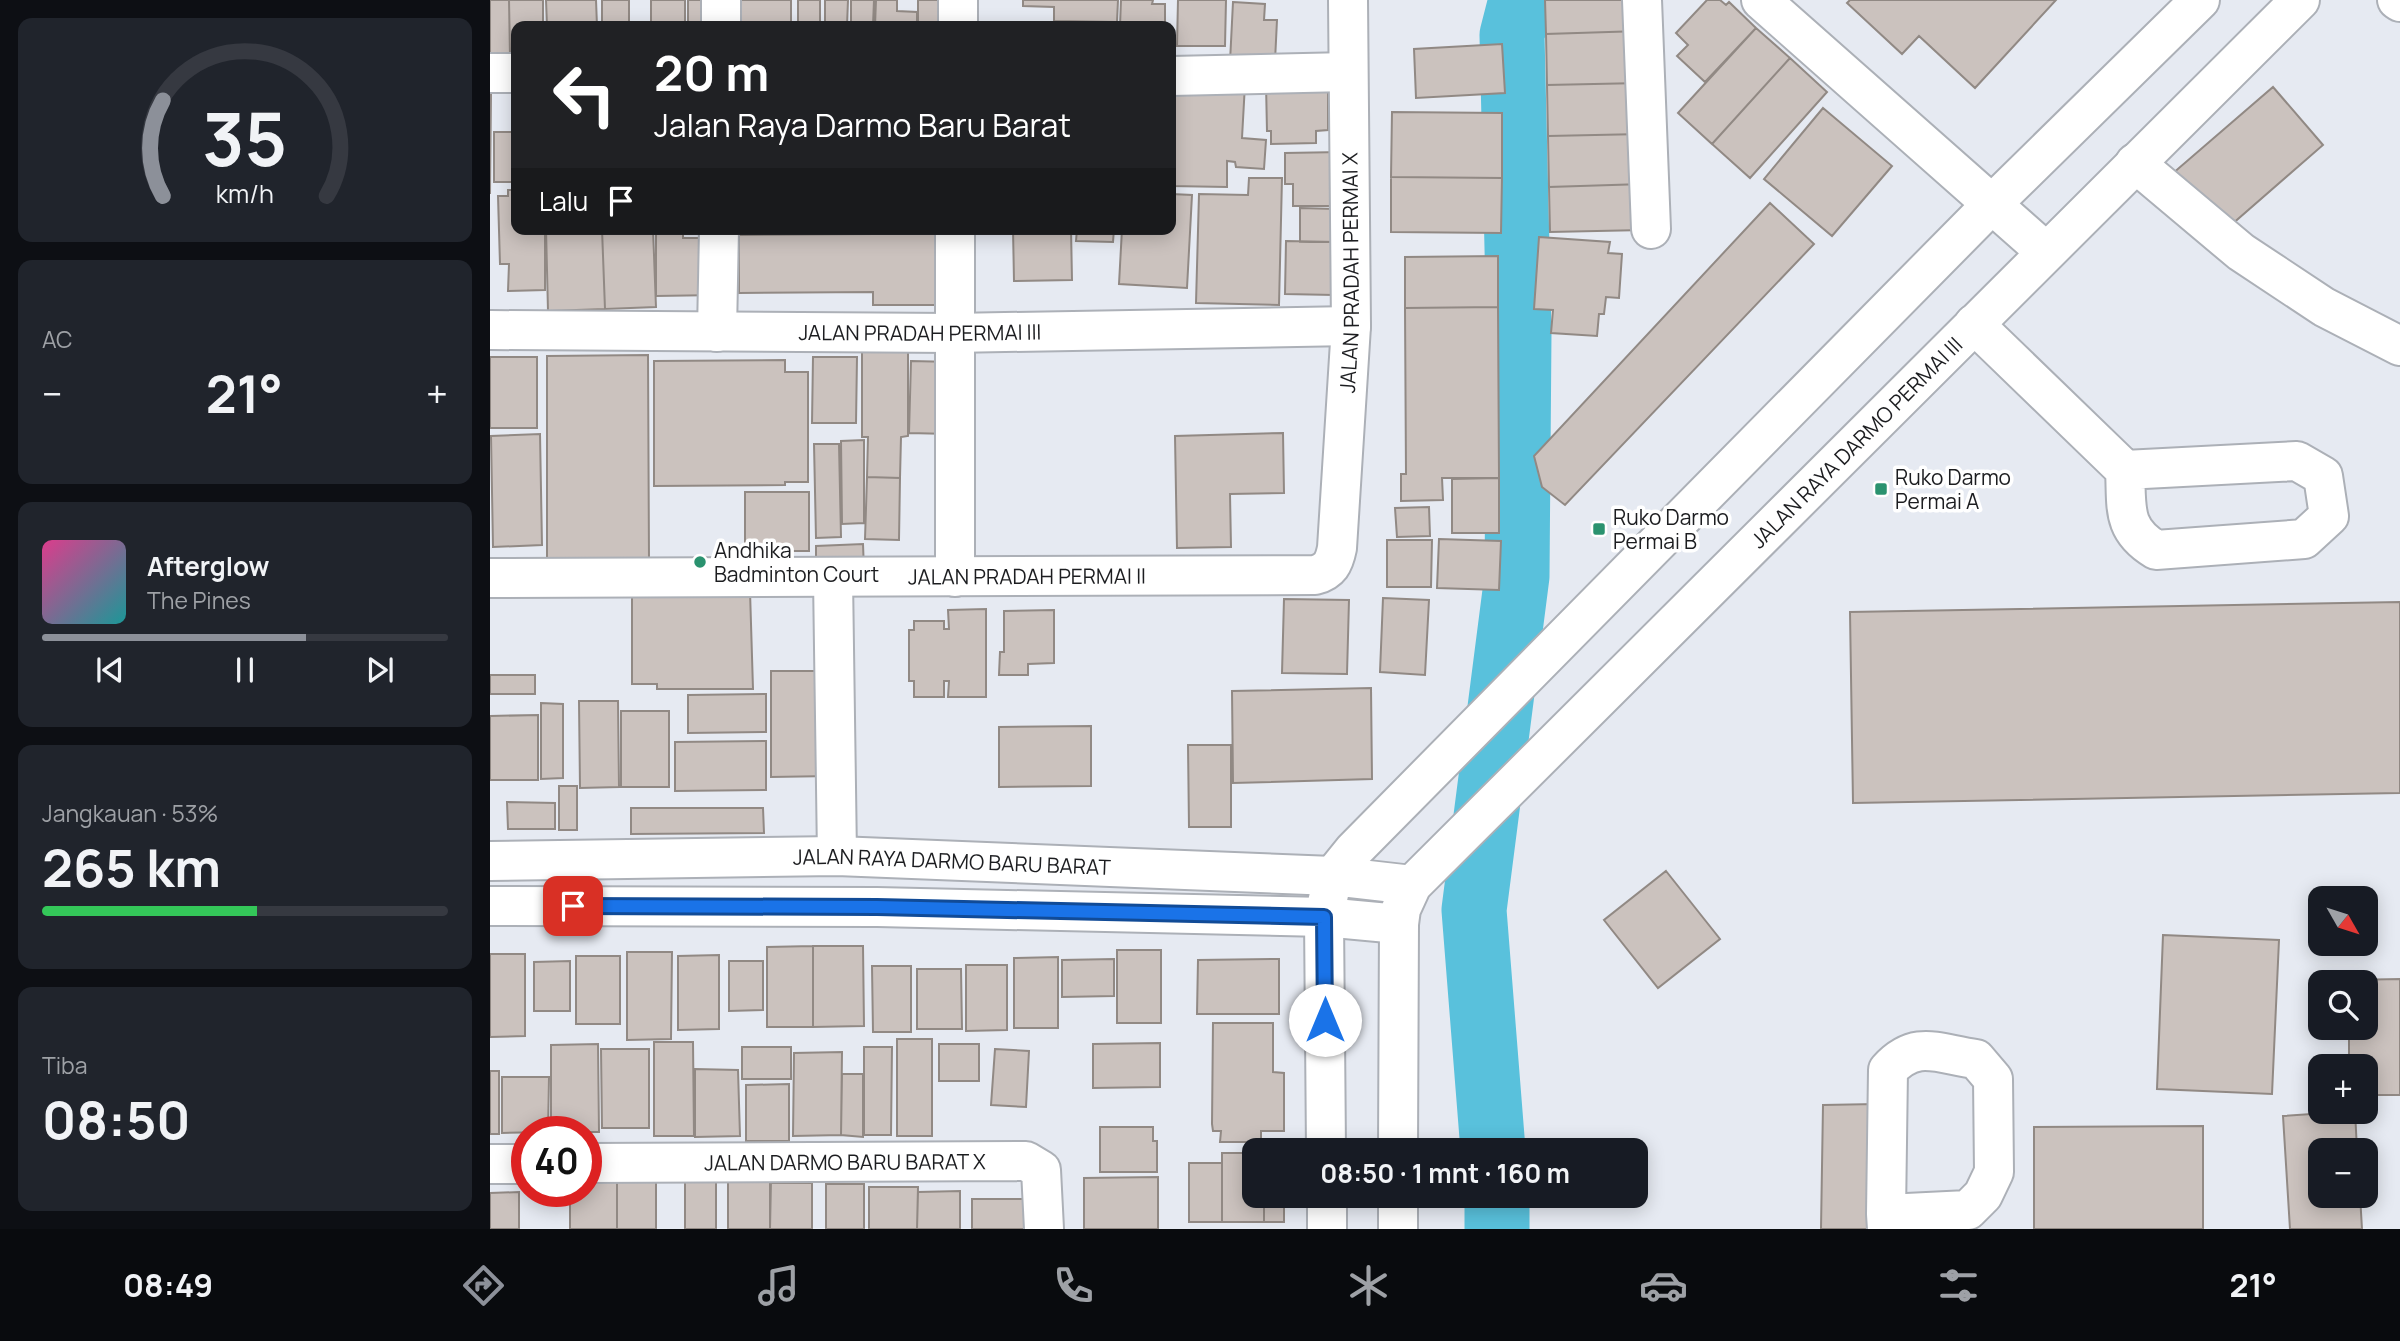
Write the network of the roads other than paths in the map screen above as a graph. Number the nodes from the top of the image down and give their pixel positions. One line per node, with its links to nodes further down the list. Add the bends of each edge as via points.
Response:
1 (721, 0): 8 (street)
2 (958, 0): 9 (street)
3 (1348, 0): 10 (street, JALAN PRADAH PERMAI X)
4 (1642, 0): 16 (street)
5 (2200, 0): 15 (street)
6 (2300, 0): 14 (street, JALAN RAYA DARMO PERMAI III)
7 (1765, 2): 15 (street)
8 (721, 21)
9 (958, 21)
10 (1348, 72): 13 (street); 21 (street, JALAN PRADAH PERMAI X)
11 (490, 73): 12 (street)
12 (511, 73)
13 (1176, 76)
14 (2135, 163): 19 (street, JALAN RAYA DARMO PERMAI III); 25 (street, via 2241,252 2324,307)
15 (1991, 205): 19 (street); 33 (street)
16 (1651, 229)
17 (719, 235): 23 (street)
18 (955, 235): 24 (street)
19 (2046, 252): 20 (street, JALAN RAYA DARMO PERMAI III)
20 (1974, 324): 26 (street); 34 (street, JALAN RAYA DARMO PERMAI III)
21 (1351, 326): 24 (street, JALAN PRADAH PERMAI III); 27 (street, JALAN PRADAH PERMAI X)
22 (490, 330): 23 (street, JALAN PRADAH PERMAI III)
23 (717, 332): 24 (street, JALAN PRADAH PERMAI III)
24 (953, 333): 28 (street)
25 (2400, 346)
26 (2125, 470): 26 (street, via 2297,461 2323,476 2329,516 2304,539 2156,550 2138,539 2128,519)
27 (1337, 548): 28 (street, JALAN PRADAH PERMAI II, via 1329,568 1314,575)
28 (955, 577): 29 (street, JALAN PRADAH PERMAI II)
29 (834, 578): 30 (street, JALAN PRADAH PERMAI II); 31 (street)
30 (490, 579)
31 (837, 856): 32 (street, JALAN RAYA DARMO BARU BARAT); 33 (street, JALAN RAYA DARMO BARU BARAT)
32 (490, 861)
33 (1333, 876): 34 (street, JALAN RAYA DARMO BARU BARAT); 36 (street)
34 (1412, 885): 37 (street, JALAN RAYA DARMO PERMAI III)
35 (490, 906): 36 (street, via 877,907)
36 (1324, 917): 37 (street); 38 (street)
37 (1399, 924): 39 (street, JALAN RAYA DARMO PERMAI III)
38 (1326, 1138)
39 (1398, 1138)
40 (602, 1163): 46 (street, JALAN DARMO BARU BARAT X, via 1026,1161 1041,1170)
41 (490, 1164): 42 (street)
42 (511, 1164)
43 (1327, 1208): 47 (street)
44 (1398, 1208): 48 (street)
45 (1887, 1222): 45 (street, via 1968,1210 1983,1195 1994,1172 1993,1079 1976,1059 1914,1050 1888,1070)
46 (1044, 1229)
47 (1327, 1229)
48 (1398, 1229)

